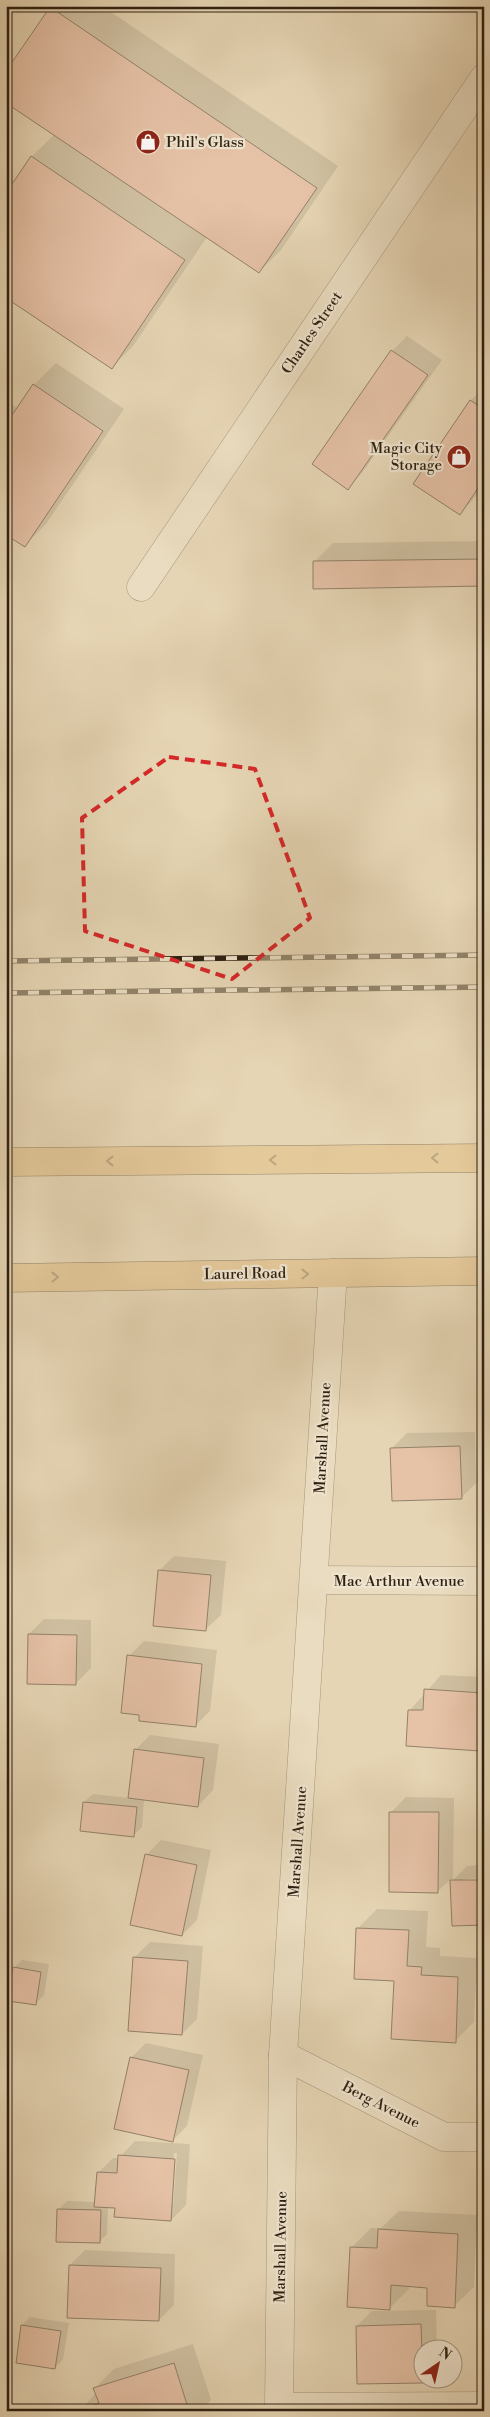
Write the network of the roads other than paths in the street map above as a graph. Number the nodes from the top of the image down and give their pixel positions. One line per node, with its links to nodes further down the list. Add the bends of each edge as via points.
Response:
1 (484, 78): 2 (street, Charles Street)
2 (141, 587)
3 (484, 1158): 4 (main road, one-way to 4)
4 (6, 1162)
5 (484, 1271): 6 (main road, Laurel Road)
6 (333, 1273): 7 (main road, Laurel Road, one-way to 6); 8 (street, Marshall Avenue)
7 (6, 1278)
8 (315, 1580): 9 (street, Mac Arthur Avenue); 10 (street, Marshall Avenue)
9 (484, 1581)
10 (284, 2055): 11 (street, Berg Avenue, via 444,2137); 13 (street, Marshall Avenue)
11 (484, 2137)
12 (484, 2406): 13 (street)
13 (281, 2409)

